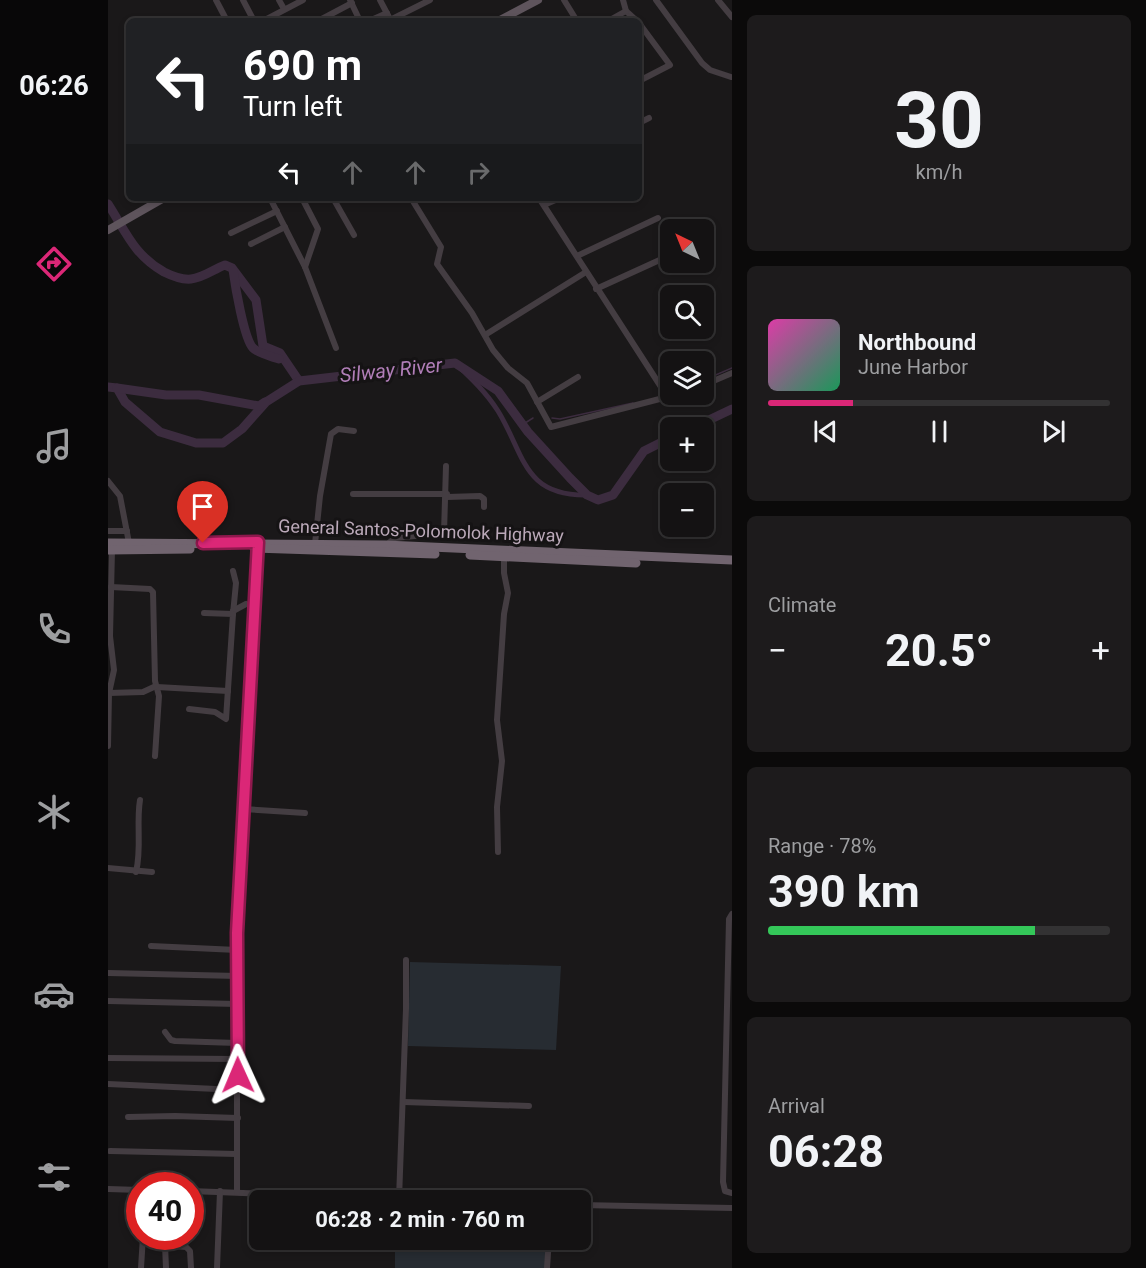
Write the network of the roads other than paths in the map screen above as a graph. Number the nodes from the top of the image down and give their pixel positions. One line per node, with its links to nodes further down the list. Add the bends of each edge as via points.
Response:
1 (216, 0): 17 (street)
2 (243, 0): 18 (street)
3 (279, 0): 13 (street)
4 (303, 0): 13 (street)
5 (380, 0): 15 (street)
6 (430, 0): 24 (street)
7 (538, 0): 25 (main road)
8 (564, 0): 26 (street)
9 (623, 0): 14 (street)
10 (656, 0): 30 (street, via 702,63)
11 (718, 0): 16 (street)
12 (351, 2): 20 (street); 21 (street)
13 (284, 9): 19 (street)
14 (626, 11): 27 (street); 28 (street)
15 (387, 13): 22 (street); 23 (street)
16 (732, 17)
17 (225, 18)
18 (252, 18)
19 (268, 18)
20 (323, 18)
21 (359, 18)
22 (376, 18)
23 (390, 18)
24 (397, 18)
25 (504, 18)
26 (575, 18)
27 (613, 18)
28 (634, 18)
29 (642, 27): 31 (street, via 670,65)
30 (731, 77)
31 (642, 79)
32 (649, 118): 33 (street)
33 (642, 122)
34 (159, 201): 45 (main road)
35 (272, 201): 42 (street)
36 (304, 201): 51 (street, via 318,229)
37 (335, 201): 47 (street)
38 (413, 201): 54 (street, via 441,247 437,264)
39 (541, 201): 41 (street)
40 (553, 201): 41 (street)
41 (544, 205): 49 (street)
42 (277, 211): 44 (street); 46 (street)
43 (658, 218): 49 (street)
44 (285, 227): 48 (street); 51 (street)
45 (109, 230)
46 (231, 232)
47 (354, 235)
48 (251, 244)
49 (577, 256): 52 (street)
50 (660, 260): 53 (street)
51 (305, 267): 55 (street)
52 (586, 272): 53 (street); 54 (street)
53 (596, 289): 59 (street)
54 (485, 335): 61 (street, via 508,368 527,383)
55 (336, 348)
56 (732, 373): 58 (street)
57 (578, 378): 61 (street)
58 (714, 381)
59 (660, 385)
60 (660, 399): 61 (street, via 555,428 547,422)
61 (537, 402)
62 (354, 431): 71 (street, via 338,429 331,434)
63 (446, 466): 66 (street)
64 (108, 481): 69 (street, via 120,496)
65 (353, 494): 66 (street)
66 (447, 496): 67 (street, via 480,496); 73 (street, via 444,533 399,538)
67 (484, 507)
68 (108, 531): 69 (street)
69 (127, 531): 70 (street)
70 (129, 543): 72 (highway, General Santos-Polomolok Highway); 74 (highway, General Santos-Polomolok Highway)
71 (315, 544): 72 (highway, General Santos-Polomolok Highway); 73 (highway, General Santos-Polomolok Highway)
72 (258, 545): 74 (highway); 75 (highway); 90 (street)
73 (386, 545): 76 (highway, General Santos-Polomolok Highway)
74 (110, 548): 79 (street)
75 (504, 557): 77 (highway); 92 (street, via 508,593 497,720 502,754)
76 (732, 560)
77 (732, 566)
78 (232, 572): 81 (street, via 236,583)
79 (111, 587): 83 (street, via 153,592); 85 (street, via 114,670)
80 (246, 604): 81 (street)
81 (233, 612): 82 (street); 84 (street)
82 (204, 613)
83 (156, 686): 84 (street); 85 (street, via 143,692); 88 (street, via 159,713)
84 (228, 691): 86 (street, via 226,722 215,711)
85 (110, 693): 87 (street)
86 (189, 709)
87 (108, 746)
88 (155, 756)
89 (140, 800): 94 (street)
90 (243, 809): 91 (street); 99 (street)
91 (305, 813)
92 (498, 852)
93 (108, 868): 94 (street)
94 (136, 872): 95 (street)
95 (152, 872)
96 (732, 914): 97 (street)
97 (730, 936): 101 (street)
98 (150, 946): 99 (street)
99 (237, 950): 103 (street)
100 (406, 960): 115 (street)
101 (730, 963): 104 (street)
102 (108, 973): 103 (street)
103 (238, 976): 106 (street)
104 (730, 989): 107 (street)
105 (108, 1001): 106 (street)
106 (237, 1004): 109 (street)
107 (729, 1015): 113 (street)
108 (165, 1032): 109 (street, via 175,1041)
109 (237, 1042): 111 (street)
110 (108, 1058): 111 (street)
111 (237, 1059): 114 (street)
112 (108, 1084): 114 (street)
113 (728, 1086): 117 (street)
114 (238, 1090): 120 (street)
115 (404, 1102): 116 (street); 129 (street)
116 (529, 1107)
117 (724, 1113): 118 (street); 121 (street)
118 (732, 1114)
119 (128, 1117): 120 (street)
120 (238, 1118): 124 (street)
121 (724, 1140): 122 (street); 125 (street)
122 (732, 1141)
123 (110, 1151): 124 (street)
124 (237, 1154): 132 (street)
125 (723, 1167): 126 (street); 134 (street, via 724,1191)
126 (732, 1168)
127 (108, 1189): 128 (street)
128 (126, 1190)
129 (399, 1190)
130 (204, 1191): 131 (street)
131 (220, 1191): 132 (street); 144 (street)
132 (237, 1192): 133 (street)
133 (249, 1193)
134 (732, 1194)
135 (591, 1205): 136 (street)
136 (732, 1208)
137 (142, 1250): 141 (street)
138 (165, 1250): 142 (street)
139 (188, 1250): 143 (street)
140 (548, 1250): 145 (street)
141 (141, 1268)
142 (166, 1268)
143 (191, 1268)
144 (217, 1268)
145 (547, 1268)

